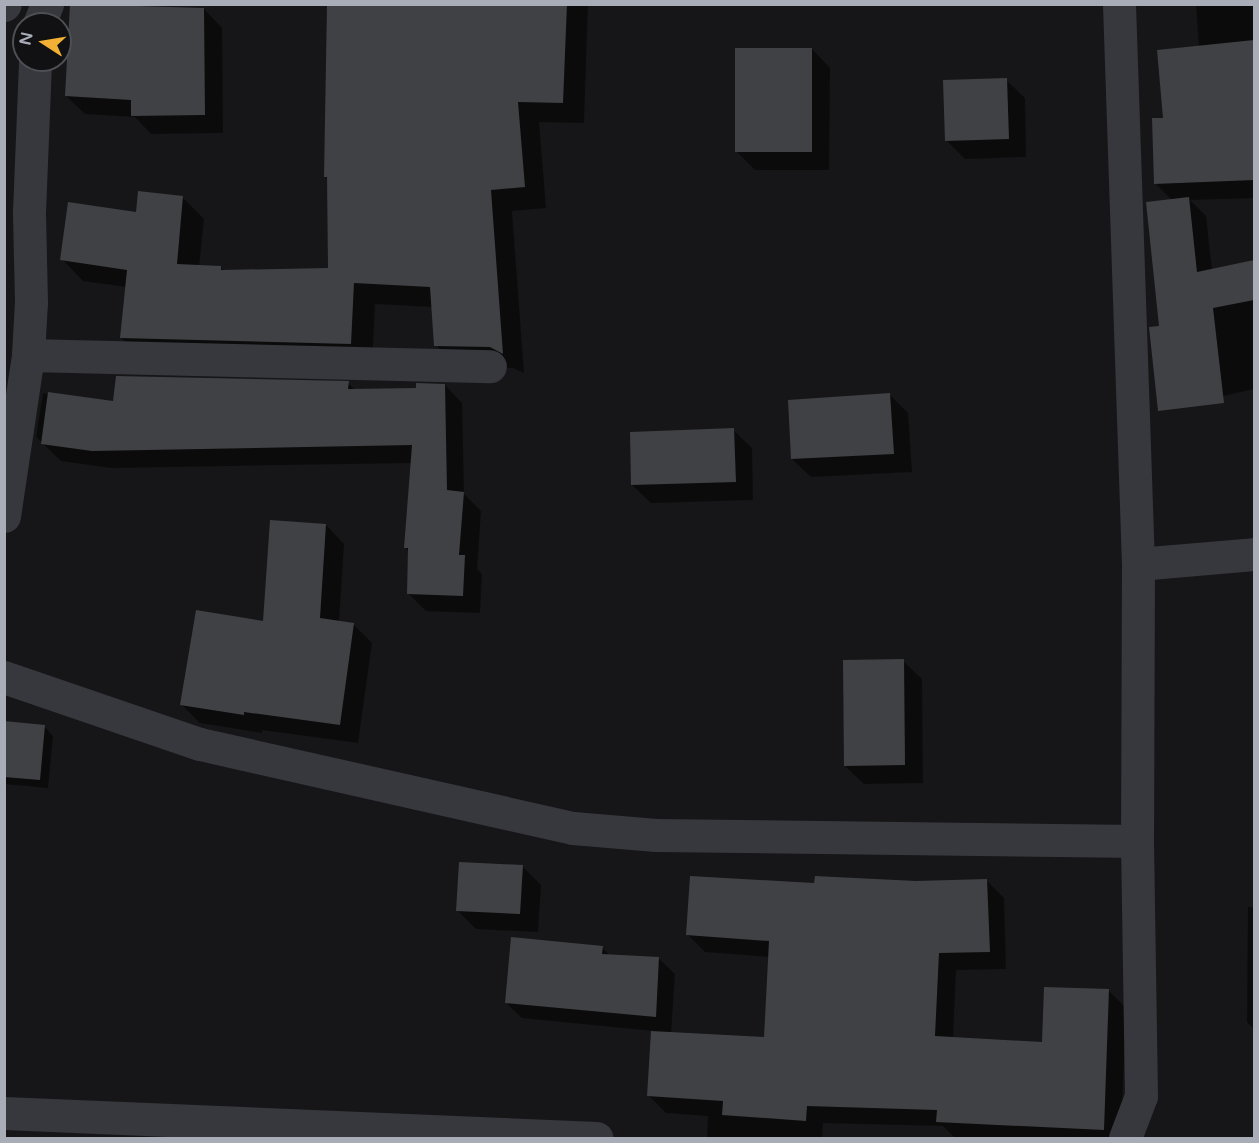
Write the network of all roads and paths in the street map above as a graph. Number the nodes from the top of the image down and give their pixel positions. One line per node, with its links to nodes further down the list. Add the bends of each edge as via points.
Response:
1 (1119, 4): 7 (street)
2 (35, 72): 3 (street)
3 (28, 355): 4 (street); 5 (street)
4 (490, 366)
5 (4, 516)
6 (1254, 554): 7 (street)
7 (1138, 564): 9 (street)
8 (4, 678): 9 (street, via 200,744 573,828 656,835)
9 (1137, 841): 13 (street, via 1141,1096)
10 (4, 1113): 11 (street)
11 (492, 1136): 12 (street)
12 (596, 1138)
13 (1125, 1138)

